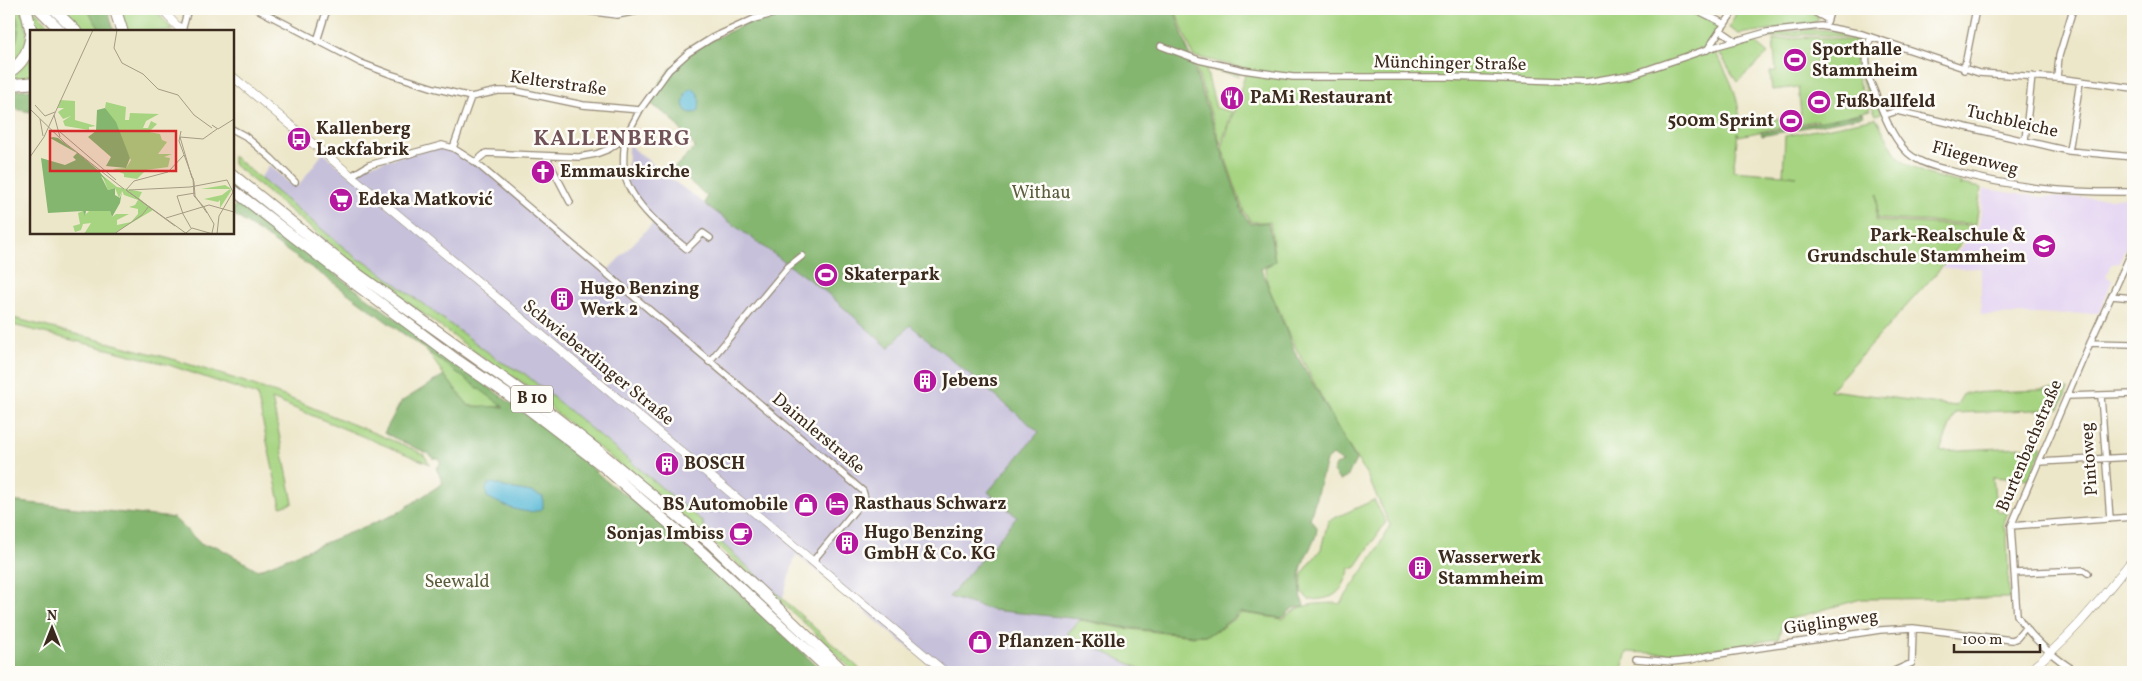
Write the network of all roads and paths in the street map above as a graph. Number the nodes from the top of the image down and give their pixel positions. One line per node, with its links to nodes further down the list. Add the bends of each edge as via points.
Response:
1 (26, 9): 23 (highway)
2 (39, 9): 24 (highway)
3 (54, 9): 25 (highway)
4 (115, 9): 26 (highway)
5 (162, 9): 27 (street)
6 (188, 9): 28 (street)
7 (257, 9): 32 (street, Kelterstraße)
8 (327, 9): 32 (street)
9 (573, 9): 10 (street, via 617,15)
10 (649, 9)
11 (779, 9): 46 (street, via 720,34 688,53 669,70)
12 (1695, 9): 21 (street)
13 (1735, 9): 21 (street)
14 (1809, 9): 20 (street)
15 (1831, 9): 20 (street)
16 (1976, 9): 36 (street)
17 (2073, 9): 40 (street, via 2059,56)
18 (2126, 9): 19 (street)
19 (2133, 15)
20 (1827, 19): 22 (street)
21 (1725, 24): 29 (street)
22 (1827, 27): 30 (street, Münchinger Straße); 33 (street, Münchinger Straße, via 1778,30)
23 (31, 30)
24 (60, 30)
25 (75, 30)
26 (122, 30)
27 (181, 30)
28 (182, 30)
29 (1720, 30): 33 (street); 35 (street)
30 (1871, 37): 36 (street, Münchinger Straße); 47 (street, Fliegenweg, via 1866,53 1867,72)
31 (30, 40): 37 (highway, via 26,55)
32 (316, 41): 45 (street, Kelterstraße, via 390,74)
33 (1736, 41): 35 (street, Münchinger Straße)
34 (1161, 46): 35 (street, Münchinger Straße, via 1199,60 1293,77 1449,77 1586,82 1634,74)
35 (1707, 50)
36 (1964, 70): 38 (street, Münchinger Straße)
37 (9, 72)
38 (2032, 76): 40 (street, Münchinger Straße); 50 (street)
39 (234, 78): 57 (street, Schwieberdinger Straße)
40 (2057, 78): 41 (street, Münchinger Straße)
41 (2080, 82): 44 (street, Münchinger Straße); 52 (street)
42 (30, 83): 43 (highway)
43 (9, 85)
44 (2133, 88)
45 (471, 97): 46 (street, Kelterstraße, via 516,91 583,105); 51 (street)
46 (640, 110): 49 (street)
47 (1885, 115): 50 (street, Tuchbleiche, via 1898,111); 60 (street, Fliegenweg, via 1905,151 1932,165 1967,176 2019,187 2086,193)
48 (234, 130): 58 (street)
49 (625, 138): 53 (street, via 596,154 578,158); 62 (street, via 627,183 646,212 686,250 703,233)
50 (2025, 140): 52 (street, Tuchbleiche)
51 (453, 148): 55 (street, Daimlerstraße); 57 (street, via 442,145 396,157)
52 (2069, 151): 54 (street, Tuchbleiche)
53 (546, 156): 55 (street, via 486,152); 61 (street)
54 (2133, 157)
55 (474, 162): 69 (street, Daimlerstraße)
56 (234, 176): 88 (highway, B 10, via 344,264 527,395 604,455 710,544)
57 (351, 176): 80 (street, Schwieberdinger Straße)
58 (295, 182)
59 (234, 191): 87 (highway, B 10, via 600,464 702,552)
60 (2133, 192)
61 (570, 202)
62 (710, 238)
63 (2133, 250): 65 (street, Burtenbachstraße)
64 (802, 256): 69 (street, via 791,264)
65 (2112, 296): 66 (street); 67 (street, Burtenbachstraße)
66 (2133, 298)
67 (2090, 343): 68 (street); 71 (street, Burtenbachstraße)
68 (2133, 344)
69 (709, 362): 80 (street, Daimlerstraße, via 864,491 865,498)
70 (2133, 394): 72 (street)
71 (2067, 396): 72 (street); 75 (street, Burtenbachstraße)
72 (2100, 396): 74 (street, Pintoweg)
73 (2133, 456): 74 (street)
74 (2105, 459): 75 (street); 77 (street, Pintoweg)
75 (2039, 462): 78 (street, Burtenbachstraße)
76 (2133, 517): 77 (street)
77 (2110, 519): 78 (street)
78 (2012, 526): 81 (street, Burtenbachstraße)
79 (2133, 559): 85 (street)
80 (813, 560): 89 (street, Schwieberdinger Straße)
81 (2014, 573): 82 (street, via 2084,570); 83 (street, Burtenbachstraße, via 2018,615)
82 (2088, 573)
83 (2026, 627): 84 (street, Güglingweg, via 2017,638 2007,641); 85 (street, Burtenbachstraße)
84 (1913, 628): 86 (street, Güglingweg, via 1880,630 1672,662); 90 (street, via 1912,664)
85 (2052, 653): 91 (street); 92 (street, Burtenbachstraße)
86 (1636, 659)
87 (831, 672)
88 (845, 672)
89 (944, 672)
90 (1892, 672)
91 (2027, 672)
92 (2078, 672)

